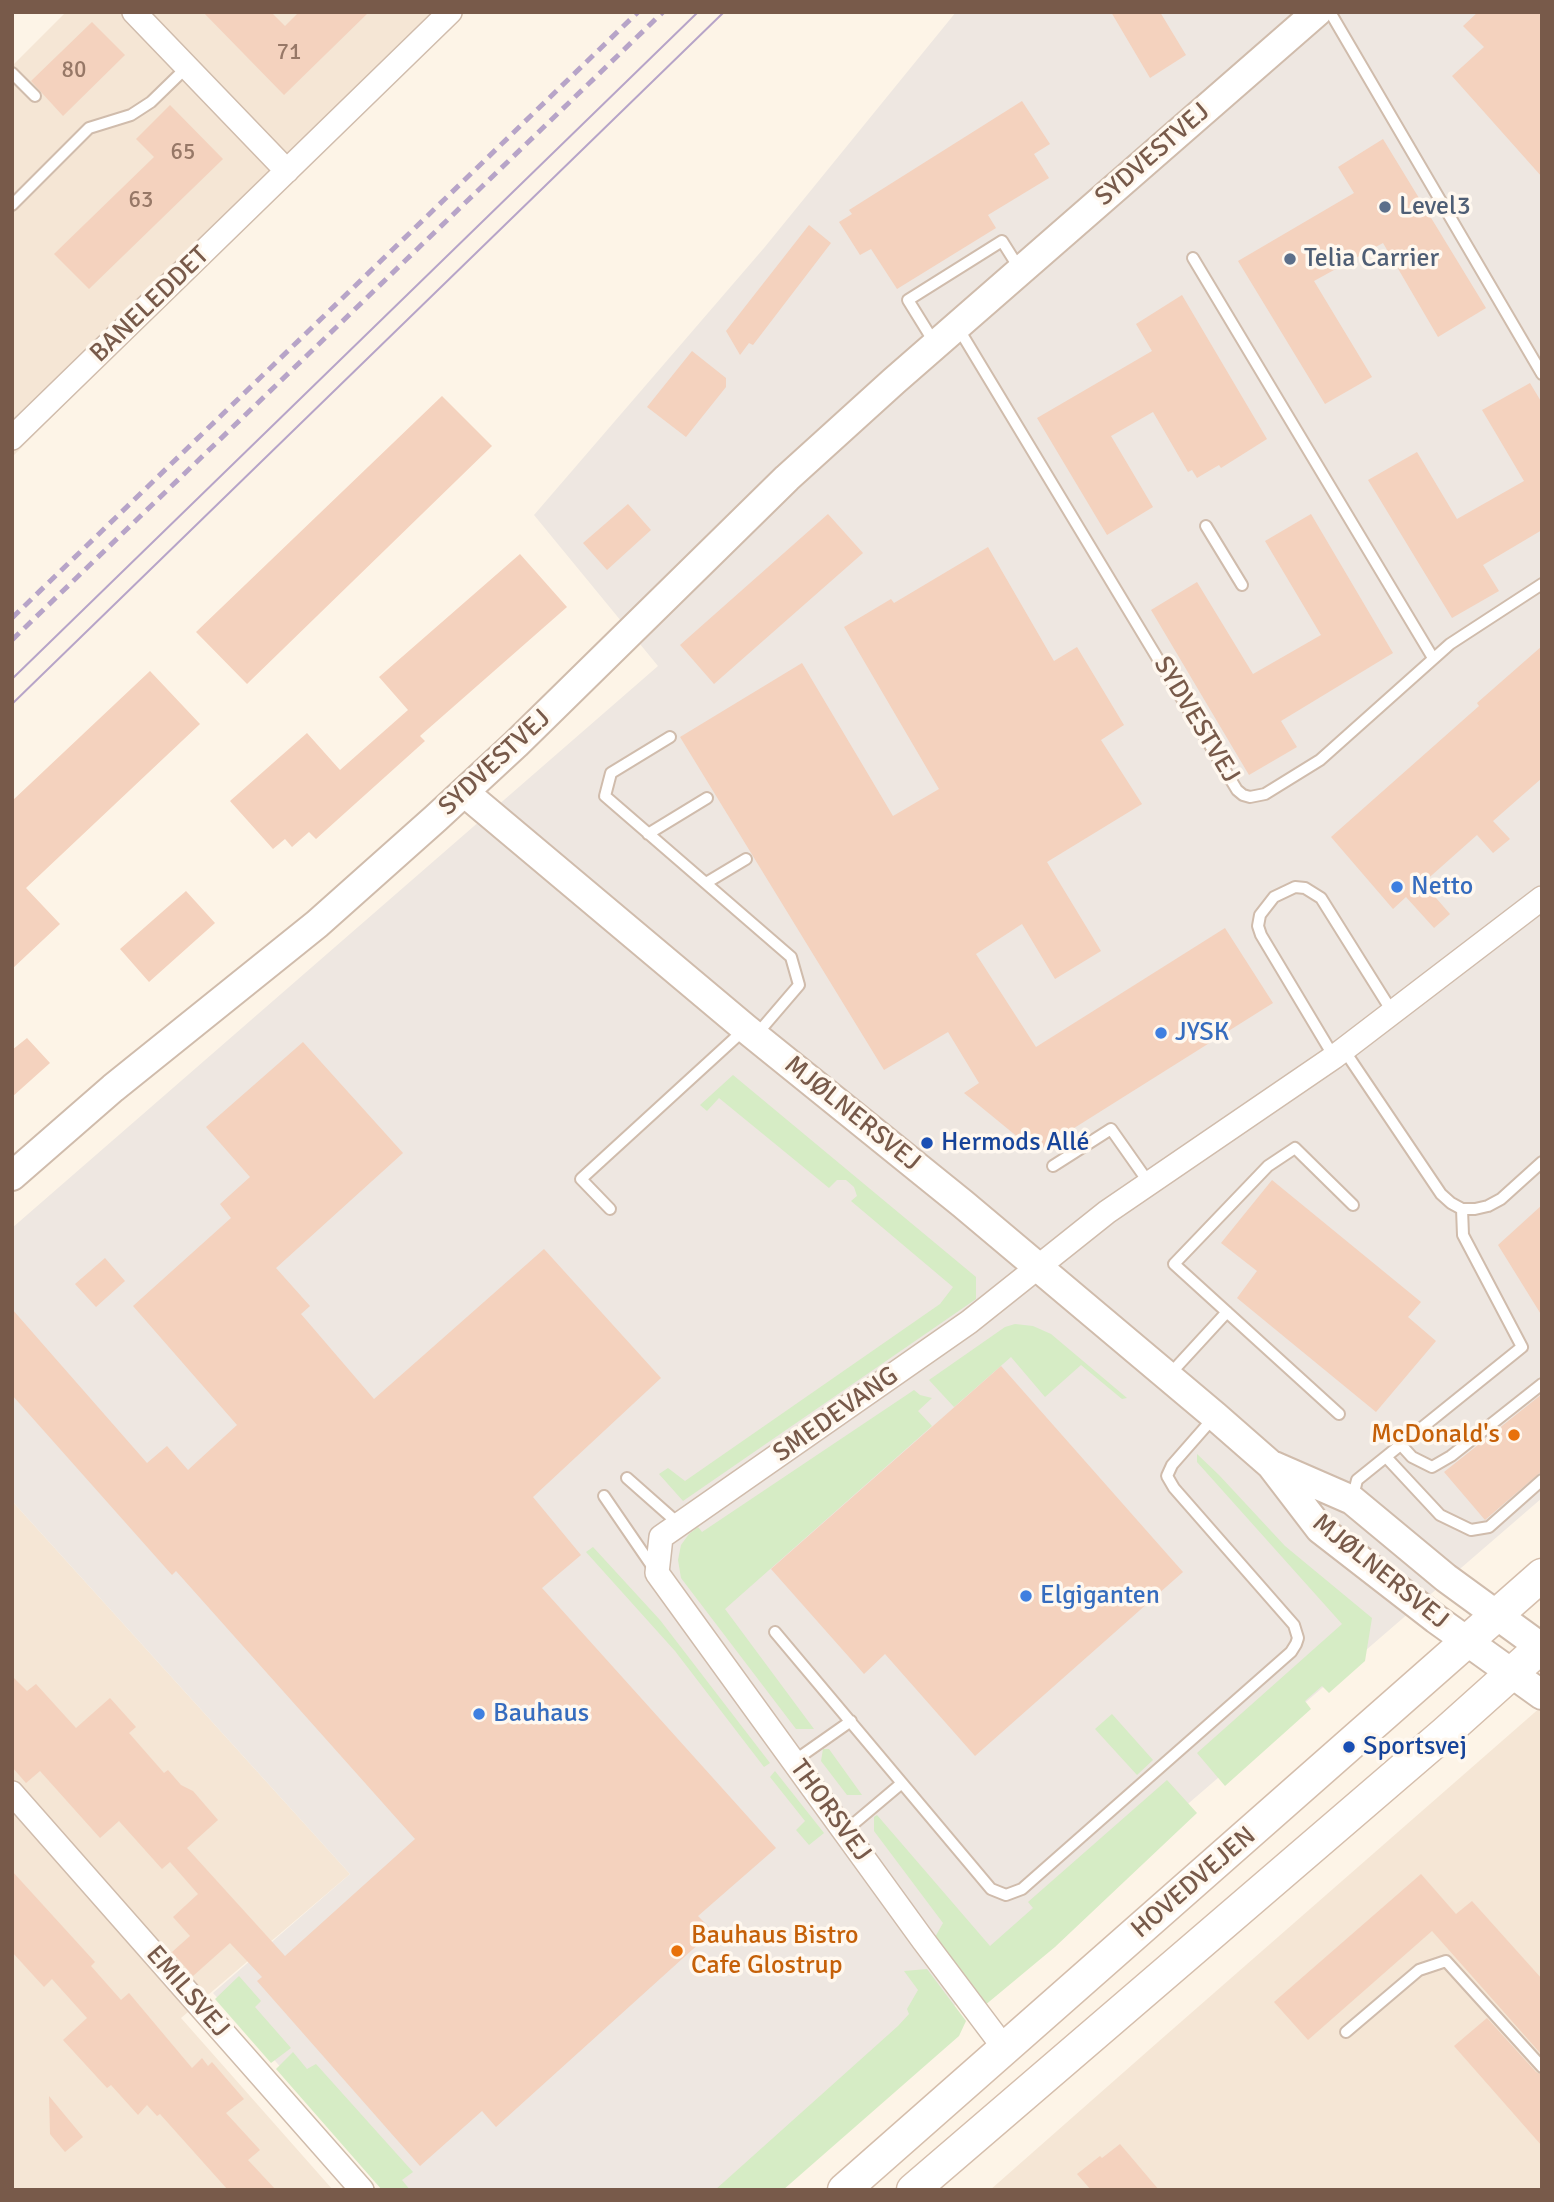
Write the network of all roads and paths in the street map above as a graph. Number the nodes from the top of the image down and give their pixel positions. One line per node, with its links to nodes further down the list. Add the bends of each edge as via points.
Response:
1 (134, 12): 5 (street)
2 (450, 12): 8 (street, BANELEDDET)
3 (1317, 12): 11 (street, SYDVESTVEJ)
4 (1330, 12): 14 (lane)
5 (187, 67): 8 (street); 9 (lane, via 131,115 89,128)
6 (12, 73): 7 (lane)
7 (35, 96)
8 (287, 171): 15 (street, BANELEDDET)
9 (12, 205)
10 (1192, 258): 19 (lane)
11 (1021, 271): 12 (street, SYDVESTVEJ); 13 (lane, via 1002,241 908,300)
12 (957, 326): 13 (street, SYDVESTVEJ); 19 (lane, SYDVESTVEJ, via 1243,795 1265,794 1320,760)
13 (936, 345): 21 (street, SYDVESTVEJ, via 760,503)
14 (1542, 374)
15 (12, 439)
16 (1206, 526): 18 (lane)
17 (1542, 584): 19 (lane, SYDVESTVEJ)
18 (1242, 585)
19 (1433, 659)
20 (670, 737): 23 (lane, via 611,773 605,796)
21 (464, 792): 28 (street, MJØLNERSVEJ); 32 (street, SYDVESTVEJ, via 317,924 113,1088)
22 (707, 798): 23 (lane)
23 (648, 834): 25 (lane)
24 (746, 859): 25 (lane)
25 (706, 883): 28 (lane, via 791,957 799,985)
26 (1542, 898): 27 (street)
27 (1392, 1013): 29 (street); 29 (lane, via 1321,898 1295,887 1274,897 1260,915 1261,935)
28 (750, 1032): 35 (lane, via 581,1179); 37 (street, MJØLNERSVEJ)
29 (1339, 1053): 33 (street); 36 (lane, via 1441,1194)
30 (1542, 1162): 36 (lane, via 1501,1199 1488,1206)
31 (1054, 1166): 33 (lane, via 1111,1129)
32 (12, 1176)
33 (1149, 1183): 37 (street)
34 (1353, 1205): 38 (lane, via 1295,1148 1268,1166 1174,1264)
35 (610, 1209)
36 (1462, 1209): 43 (lane, via 1463,1234 1522,1347)
37 (1037, 1266): 39 (street, MJØLNERSVEJ); 50 (street, SMEDEVANG, via 969,1322)
38 (1227, 1312): 39 (lane); 41 (lane)
39 (1168, 1376): 42 (street, MJØLNERSVEJ)
40 (1542, 1384): 43 (lane, via 1432,1467)
41 (1339, 1414)
42 (1215, 1416): 45 (street, MJØLNERSVEJ); 61 (lane, via 1167,1476 1294,1625 1298,1638 1291,1652 1013,1893 991,1889)
43 (1401, 1445): 44 (lane)
44 (1386, 1457): 47 (lane, via 1440,1515 1471,1530 1489,1527); 49 (lane, via 1357,1480)
45 (1271, 1465): 49 (street, MJØLNERSVEJ); 55 (street, MJØLNERSVEJ, via 1320,1530)
46 (627, 1478): 50 (lane)
47 (1542, 1480)
48 (604, 1496): 51 (lane)
49 (1352, 1500): 53 (street, MJØLNERSVEJ)
50 (679, 1524): 51 (street, SMEDEVANG, via 661,1537)
51 (657, 1573): 60 (street, THORSVEJ)
52 (1542, 1575): 53 (main road, HOVEDVEJEN)
53 (1497, 1615): 55 (main road, HOVEDVEJEN); 56 (street)
54 (775, 1632): 59 (lane)
55 (1467, 1642): 57 (street); 65 (main road, HOVEDVEJEN)
56 (1542, 1647): 57 (main road, HOVEDVEJEN)
57 (1512, 1673): 58 (street); 69 (main road, HOVEDVEJEN)
58 (1542, 1695)
59 (851, 1721): 60 (lane); 61 (lane)
60 (794, 1761): 63 (street, THORSVEJ)
61 (902, 1783): 63 (lane)
62 (12, 1793): 67 (street, EMILSVEJ)
63 (845, 1831): 65 (street, THORSVEJ)
64 (1346, 2032): 66 (lane, via 1419,1970 1446,1961)
65 (1005, 2049): 68 (main road, HOVEDVEJEN)
66 (1542, 2067)
67 (362, 2190)
68 (844, 2190)
69 (913, 2190)

